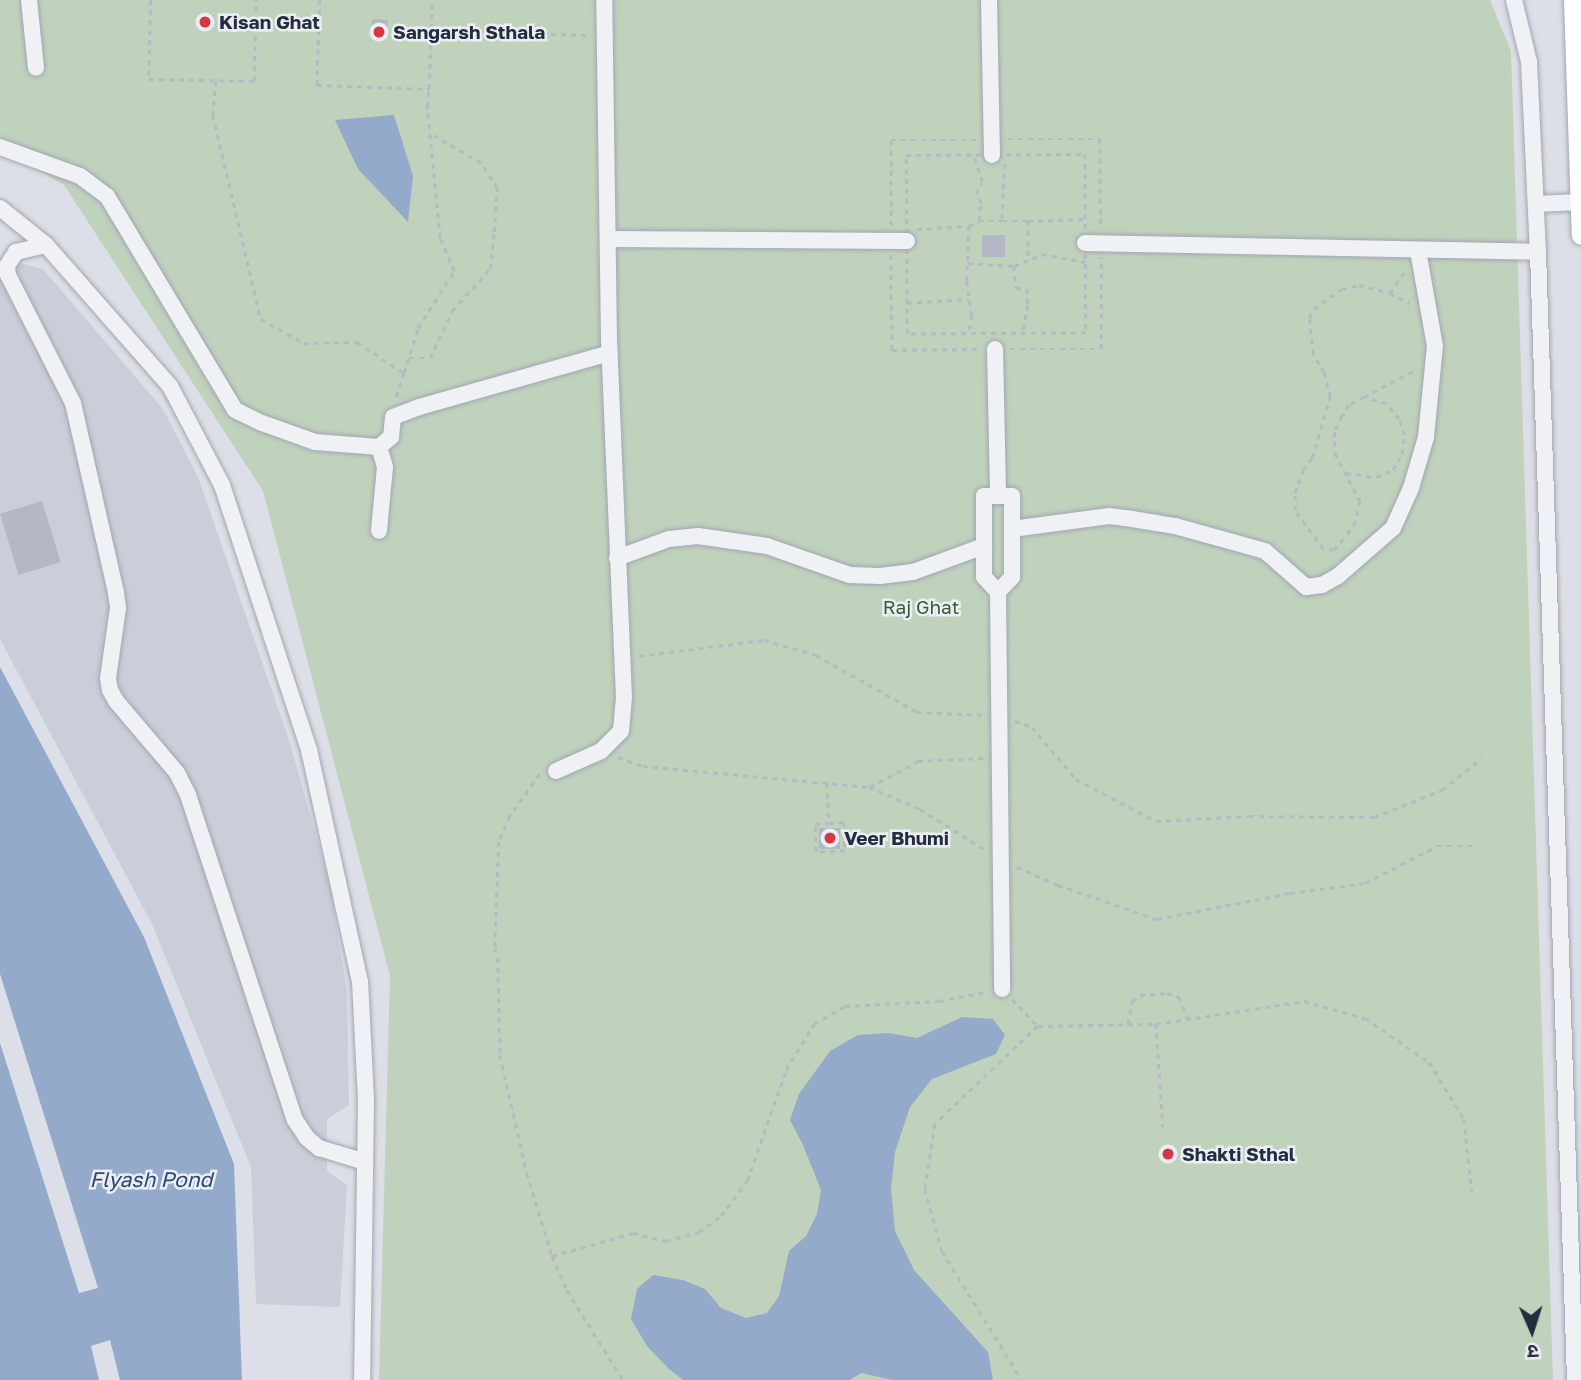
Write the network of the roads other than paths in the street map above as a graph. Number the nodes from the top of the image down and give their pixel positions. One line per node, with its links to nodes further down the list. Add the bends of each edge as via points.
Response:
1 (29, 0): 6 (street)
2 (604, 0): 15 (street)
3 (989, 0): 8 (street)
4 (1514, 0): 10 (street, via 1529,62)
5 (1573, 0): 9 (main road)
6 (36, 68)
7 (0, 147): 26 (street, via 80,176 107,195 235,410 315,442)
8 (999, 155)
9 (1580, 202): 10 (street); 14 (main road)
10 (1536, 204): 22 (street)
11 (0, 208): 19 (street)
12 (901, 234): 16 (street)
13 (1101, 234): 18 (street)
14 (1581, 235)
15 (608, 239): 16 (street); 25 (street)
16 (863, 241): 20 (street)
17 (1085, 243): 18 (street)
18 (1129, 244): 21 (street); 23 (street)
19 (46, 246): 35 (street, via 170,386 222,485 309,750 360,981); 35 (street, via 16,252 7,266 8,275 73,403 118,608 110,690 177,773 188,795 295,1120 319,1148)
20 (891, 249)
21 (1418, 251): 22 (street); 28 (street, via 1435,359 1426,438 1393,528 1338,576 1306,587 1265,551 1175,526 1109,516)
22 (1538, 251): 37 (street)
23 (1101, 252)
24 (995, 349): 27 (street)
25 (610, 353): 26 (street, via 393,417 391,437); 31 (street)
26 (379, 447): 29 (street, via 386,467)
27 (998, 496): 28 (street, via 1013,496); 30 (street, via 984,496)
28 (1012, 529): 32 (street, via 1012,577)
29 (379, 531)
30 (984, 546): 31 (street, via 913,572 880,576 850,575 767,546 698,536 669,539); 32 (street, via 984,577)
31 (617, 558): 33 (street, via 624,698 621,731 601,751)
32 (998, 592): 34 (street)
33 (556, 771)
34 (1002, 989)
35 (365, 1162): 36 (street)
36 (362, 1380)
37 (1576, 1380)

